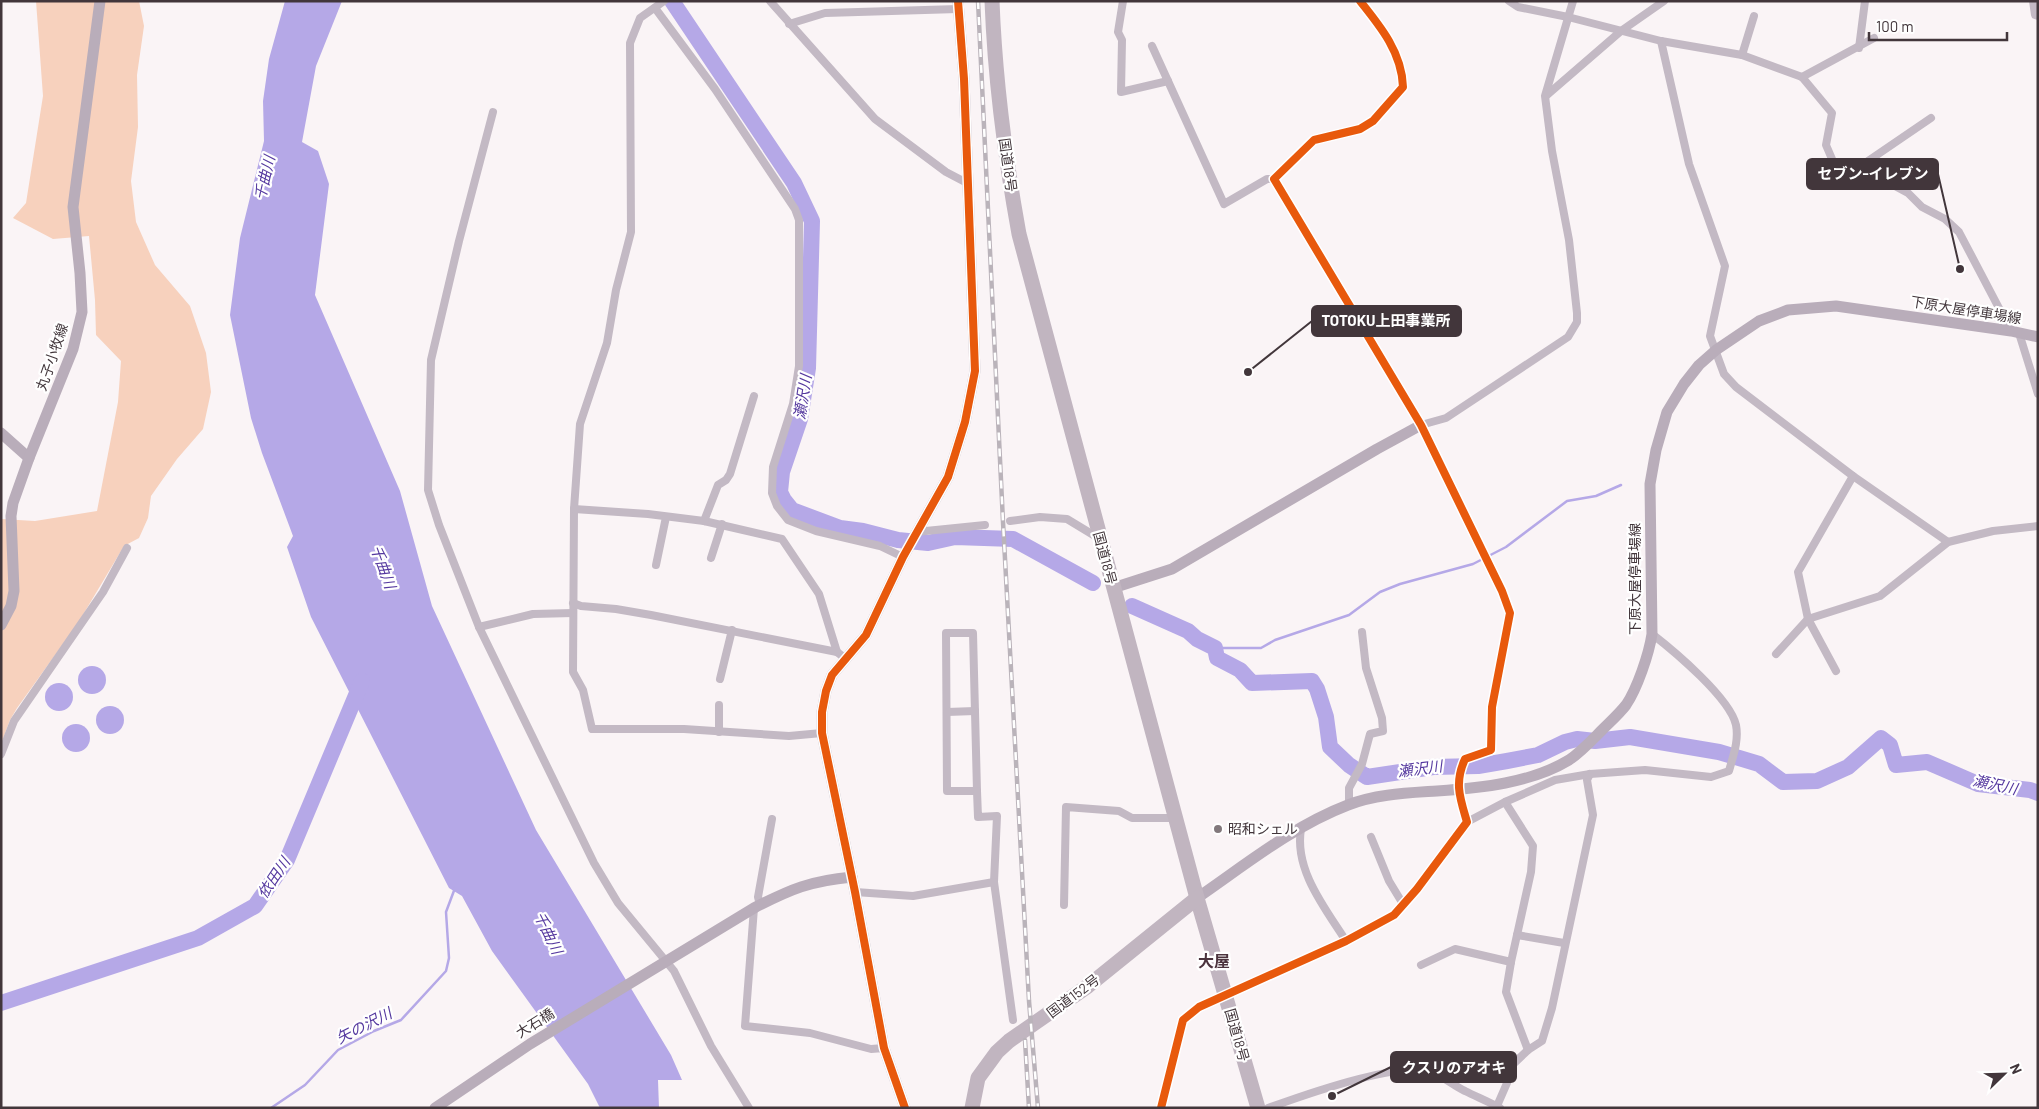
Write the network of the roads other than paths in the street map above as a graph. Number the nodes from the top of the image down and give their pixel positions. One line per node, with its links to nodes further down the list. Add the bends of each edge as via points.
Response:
1 (100, 1): 38 (street, 丸子小牧線, via 72,207 82,312 73,349)
2 (770, 1): 16 (street)
3 (992, 1): 48 (highway, 国道18号, via 995,74 1019,234)
4 (1123, 1): 24 (street, via 1118,32 1122,40 1120,92)
5 (1360, 1): 29 (street, via 1375,18 1393,48 1403,72 1403,88 1373,121 1360,129 1314,140)
6 (1509, 1): 15 (street, via 1518,7)
7 (1574, 1): 15 (street)
8 (1664, 1): 17 (street)
9 (1865, 1): 21 (street)
10 (2032, 1): 14 (street)
11 (660, 4): 40 (street, via 640,18 630,43 631,232 607,343 580,424); 51 (street, via 796,209 799,220 799,366 793,404 773,467 772,493 777,506 788,520 796,524)
12 (958, 5): 16 (street, via 825,13); 30 (street)
13 (1754, 16): 22 (street)
14 (2038, 16)
15 (1568, 17): 17 (street); 25 (street)
16 (789, 24): 30 (street, via 875,119 946,172)
17 (1621, 31): 19 (street); 25 (street)
18 (1874, 38): 21 (street)
19 (1661, 42): 22 (street); 33 (street, via 1689,164 1725,266 1710,336)
20 (1152, 46): 24 (street)
21 (1859, 48): 23 (street)
22 (1742, 54): 23 (street)
23 (1802, 77): 28 (street, via 1832,113 1826,145 1835,166)
24 (1168, 81): 29 (street, via 1224,204 1267,179)
25 (1545, 96): 36 (street, via 1569,240 1577,322 1568,337 1446,418)
26 (493, 112): 59 (street, via 431,360 428,490 438,525)
27 (1931, 118): 28 (street)
28 (1846, 176): 31 (street, via 1857,181 1895,186 1922,207 1945,219 1959,232)
29 (1274, 179): 36 (street)
30 (967, 183): 47 (street, via 974,371 965,422 948,477)
31 (2015, 332): 32 (street, 下原大屋停車場線); 33 (street, 下原大屋停車場線, via 1836,306 1788,310 1758,320); 34 (street)
32 (2038, 337)
33 (1716, 350): 39 (street, via 1724,374 1736,387); 62 (street, 下原大屋停車場線, via 1699,365 1667,412 1656,450 1650,484)
34 (2038, 394)
35 (754, 396): 42 (street, via 730,474 718,485)
36 (1422, 425): 54 (street, via 1172,569); 74 (street, via 1510,613 1492,707 1491,750 1465,759)
37 (1, 433): 38 (street)
38 (29, 458): 58 (street, 丸子小牧線, via 13,503 14,591 11,606)
39 (1854, 476): 49 (street); 57 (street, via 1798,572)
40 (574, 509): 41 (street); 55 (street)
41 (666, 517): 42 (street); 53 (street)
42 (704, 521): 44 (street)
43 (1010, 521): 48 (street, via 1040,517 1067,519)
44 (722, 524): 52 (street); 64 (street, via 782,539 819,594)
45 (985, 525): 47 (street)
46 (2038, 526): 49 (street, via 1993,531)
47 (915, 534): 51 (street)
48 (1100, 540): 54 (highway, 国道18号)
49 (1948, 542): 57 (street, via 1880,596)
50 (127, 548): 72 (street, via 98,598 14,721)
51 (904, 554): 64 (street, via 866,635)
52 (711, 558)
53 (656, 565)
54 (1113, 588): 78 (highway, 国道18号)
55 (573, 603): 56 (street); 60 (street)
56 (573, 613): 59 (street, via 533,614); 70 (street, via 573,672 583,690 592,729)
57 (1808, 619): 63 (street); 65 (street)
58 (1, 625)
59 (479, 627): 93 (street, via 594,863 618,903)
60 (732, 630): 64 (street); 66 (street)
61 (1362, 632): 77 (street, via 1366,668 1383,731 1370,734 1362,764 1350,788)
62 (1652, 634): 73 (street, via 1689,666 1730,710 1736,725 1736,748 1729,771 1711,777 1645,770); 74 (street, 下原大屋停車場線, via 1650,648 1627,704 1583,749 1543,773)
63 (1776, 654)
64 (842, 655): 71 (street, via 826,691)
65 (1836, 671)
66 (720, 679)
67 (719, 705): 70 (street)
68 (975, 711): 69 (street); 69 (street, via 973,633 946,633); 75 (street)
69 (947, 712): 75 (street, via 947,791)
70 (719, 732): 71 (street, via 789,736)
71 (822, 733): 83 (street)
72 (1, 754)
73 (1590, 774): 76 (street, via 1555,780); 92 (street, via 1587,780 1593,815)
74 (1458, 790): 77 (street, 下原大屋停車場線, via 1403,793); 80 (street)
75 (977, 791): 84 (street, via 978,817 997,816)
76 (1505, 802): 80 (street); 90 (street, via 1533,846 1531,872)
77 (1349, 805): 81 (street, 下原大屋停車場線)
78 (1176, 818): 86 (highway, 国道18号); 88 (street, via 1132,818 1119,811 1066,807)
79 (772, 819): 89 (street)
80 (1467, 822): 87 (street)
81 (1301, 829): 86 (street, 下原大屋停車場線); 91 (street, via 1299,842 1310,882)
82 (1371, 837): 87 (street, via 1389,881)
83 (852, 877): 85 (street); 89 (street, 大石橋, via 803,885)
84 (994, 882): 85 (street, via 913,896); 97 (street)
85 (855, 892): 98 (street)
86 (1197, 898): 96 (highway, 国道18号); 104 (highway, 国道152号, via 997,1052 978,1078)
87 (1403, 904): 91 (street, via 1394,915)
88 (1064, 905)
89 (757, 906): 93 (street, 大石橋); 98 (street, via 744,1026 810,1033 871,1048)
90 (1517, 935): 92 (street); 94 (street)
91 (1346, 941): 96 (street)
92 (1564, 943): 99 (street, via 1552,1008 1542,1041)
93 (667, 961): 101 (street, 大石橋, via 530,1044); 102 (street)
94 (1511, 962): 95 (street, via 1454,949); 99 (street, via 1506,992)
95 (1421, 965)
96 (1226, 996): 105 (street, via 1199,1007 1183,1020); 106 (highway, 国道18号)
97 (1013, 1020)
98 (884, 1048): 103 (street)
99 (1528, 1050): 100 (street, via 1508,1068 1505,1075 1507,1083)
100 (1498, 1107): 107 (street, via 1431,1072 1413,1069 1319,1089)
101 (435, 1108)
102 (748, 1108)
103 (906, 1108)
104 (972, 1108)
105 (1161, 1108)
106 (1258, 1108)
107 (1268, 1108)

